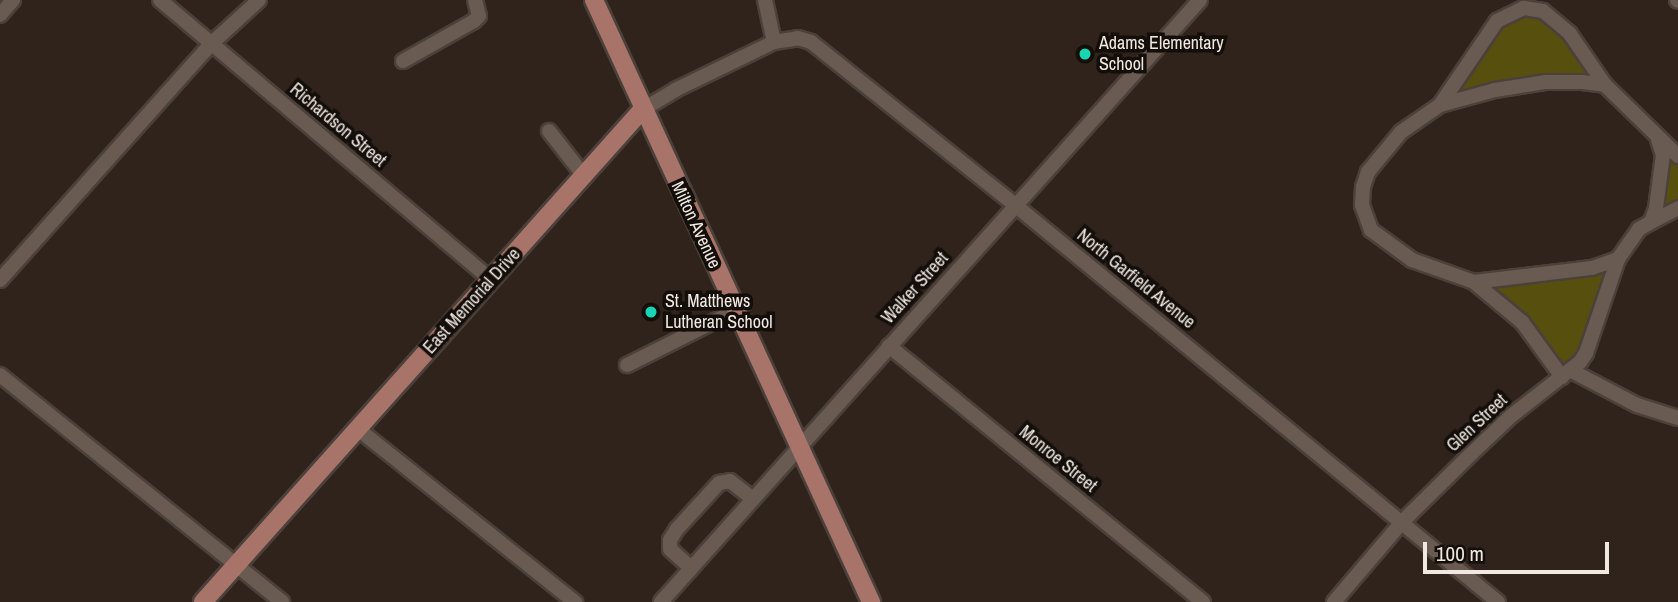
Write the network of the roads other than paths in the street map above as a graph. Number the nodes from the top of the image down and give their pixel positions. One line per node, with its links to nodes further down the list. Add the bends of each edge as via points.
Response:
1 (13, 0): 8 (street)
2 (160, 0): 10 (street, Richardson Street)
3 (259, 0): 10 (street)
4 (475, 0): 11 (street, via 479,16 474,21)
5 (594, 0): 14 (main road, Milton Avenue)
6 (765, 0): 9 (street)
7 (1200, 0): 19 (street, Walker Street)
8 (0, 15)
9 (774, 42): 14 (street, East Memorial Drive); 19 (street, North Garfield Avenue, via 794,38 811,42)
10 (211, 44): 23 (street); 24 (street, Richardson Street)
11 (403, 61)
12 (1605, 85): 13 (street, via 1532,84); 13 (street, via 1570,34 1543,11 1524,8 1497,20); 16 (street)
13 (1440, 104): 25 (street, via 1401,132 1375,162 1363,187 1364,215 1371,230 1399,253)
14 (642, 110): 18 (main road, East Memorial Drive); 26 (main road, Milton Avenue)
15 (550, 131): 18 (street)
16 (1656, 134): 17 (street); 21 (street, via 1663,155 1662,173)
17 (1678, 156)
18 (584, 176): 24 (main road, East Memorial Drive)
19 (1015, 205): 27 (street, Walker Street); 35 (street, North Garfield Avenue)
20 (1678, 208): 21 (street)
21 (1651, 222): 22 (street, Glen Street, via 1632,237)
22 (1618, 259): 25 (street, via 1592,268); 29 (street, Glen Street, via 1586,353)
23 (0, 280)
24 (491, 280): 32 (main road, East Memorial Drive)
25 (1474, 282): 29 (street, via 1522,322)
26 (735, 311): 28 (street); 33 (main road, Milton Avenue)
27 (890, 346): 33 (street, Walker Street); 43 (street, Monroe Street)
28 (627, 365)
29 (1566, 374): 31 (street); 35 (street, Glen Street, via 1511,416)
30 (0, 375): 36 (street)
31 (1678, 418)
32 (358, 429): 36 (main road, East Memorial Drive); 40 (street)
33 (799, 447): 34 (street, Walker Street); 42 (main road, Milton Avenue)
34 (753, 499): 37 (street, Walker Street); 37 (street, via 730,481 719,483 677,529 670,549)
35 (1402, 522): 44 (street, Glen Street); 45 (street, North Garfield Avenue)
36 (236, 565): 38 (main road, East Memorial Drive); 39 (street)
37 (691, 568): 41 (street, Walker Street)
38 (203, 602)
39 (282, 602)
40 (575, 602)
41 (661, 602)
42 (871, 602)
43 (1203, 602)
44 (1334, 602)
45 (1498, 602)

